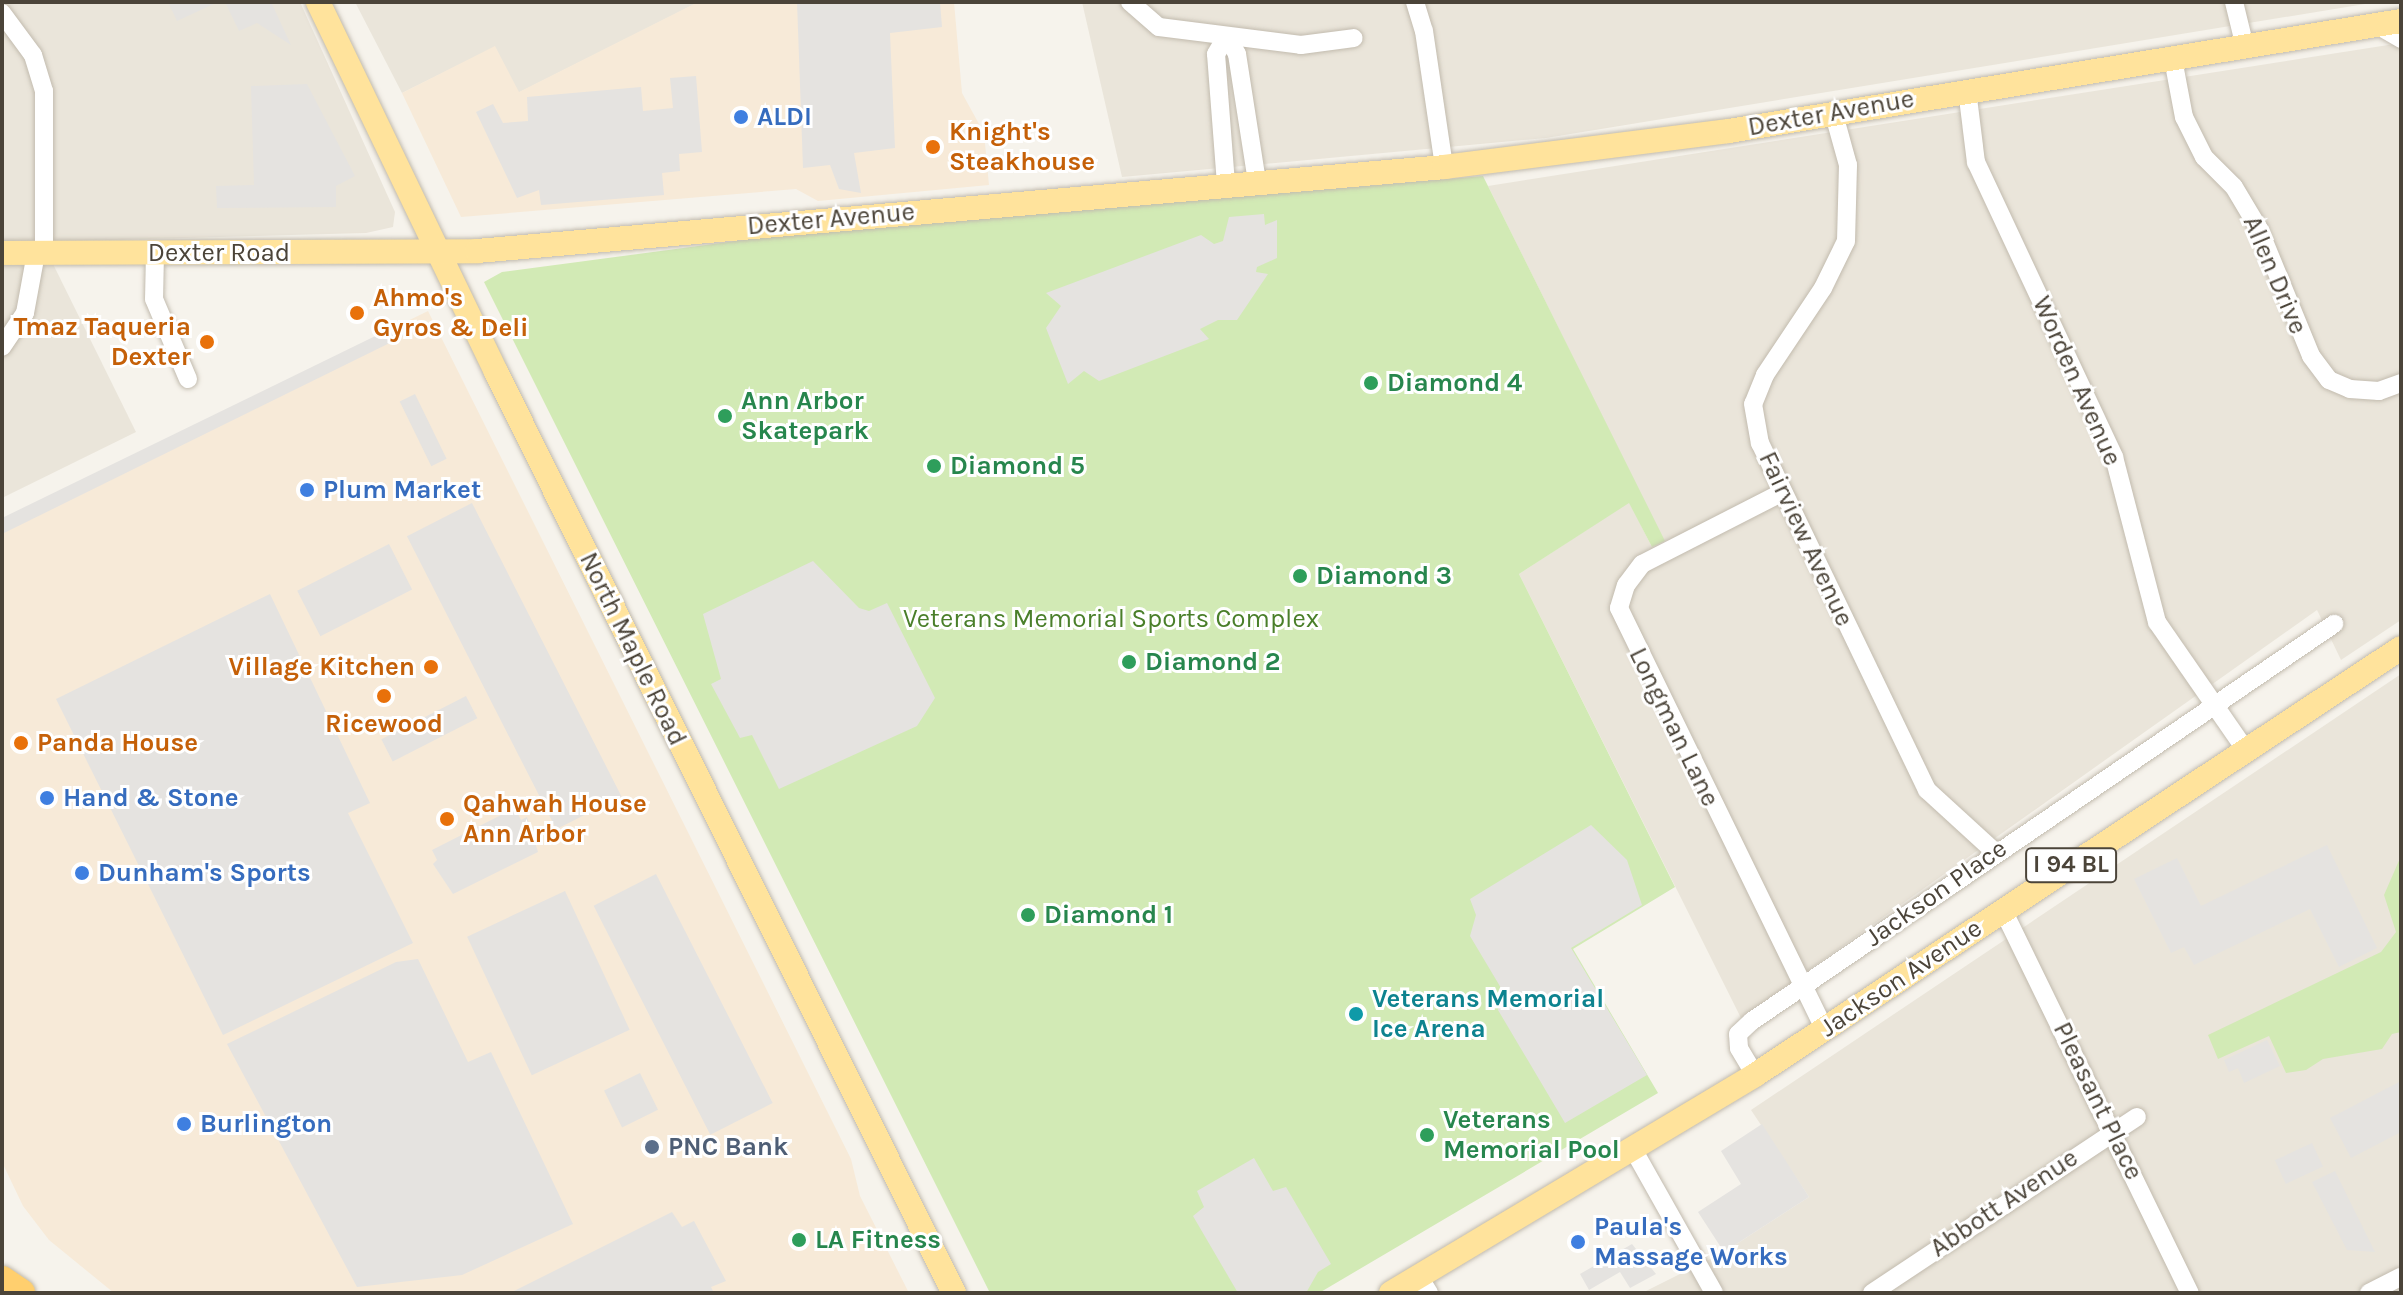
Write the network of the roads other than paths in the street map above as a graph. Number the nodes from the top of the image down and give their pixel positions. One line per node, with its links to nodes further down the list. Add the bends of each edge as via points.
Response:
1 (318, 2): 17 (main road, North Maple Road)
2 (1130, 2): 7 (street, via 1159,27)
3 (1415, 2): 14 (street)
4 (2234, 2): 10 (street)
5 (2, 13): 19 (street, via 33,55 44,91)
6 (2389, 23): 9 (street); 10 (main road, Dexter Avenue)
7 (1227, 36): 8 (street, via 1301,45); 15 (street, via 1237,54); 16 (street, via 1216,54)
8 (1354, 38)
9 (2401, 39)
10 (2245, 47): 11 (main road, Dexter Avenue)
11 (2173, 59): 12 (main road, Dexter Avenue); 23 (street, Allen Drive, via 2184,117 2204,157 2234,187 2259,229 2311,356 2329,380 2350,389 2379,391)
12 (1967, 90): 13 (main road, Dexter Avenue); 27 (street, Worden Avenue, via 1976,162 2109,444 2157,622)
13 (1833, 111): 14 (main road, Dexter Avenue, via 1729,131); 24 (street, Fairview Avenue, via 1848,165 1846,241 1753,404 1760,443)
14 (1444, 167): 15 (main road, Dexter Avenue)
15 (1257, 182): 16 (main road, Dexter Avenue)
16 (1226, 184): 17 (main road, Dexter Avenue)
17 (436, 251): 20 (main road, Dexter Road); 41 (main road, North Maple Road)
18 (2, 253): 19 (main road, Dexter Road)
19 (40, 253): 20 (main road, Dexter Road); 21 (street, via 25,313)
20 (155, 253): 22 (street, via 154,299)
21 (2, 347)
22 (188, 379)
23 (2401, 383)
24 (1781, 493): 29 (street, Fairview Avenue, via 1927,790); 31 (street, Longman Lane, via 1642,564 1626,585 1619,608)
25 (2334, 624): 27 (street, Jackson Place)
26 (2401, 648): 28 (main road, Jackson Avenue / I 94 BL)
27 (2213, 709): 28 (street, Worden Avenue); 29 (street, Jackson Place)
28 (2245, 749): 30 (main road, Jackson Avenue / I 94 BL)
29 (1995, 852): 31 (street, Jackson Place)
30 (2003, 910): 32 (main road, Jackson Avenue / I 94 BL); 35 (street, Pleasant Place)
31 (1802, 987): 32 (street, Longman Lane); 33 (street, Jackson Place, via 1738,1034 1739,1048)
32 (1825, 1030): 33 (main road, Jackson Avenue / I 94 BL)
33 (1755, 1075): 36 (main road, Jackson Avenue / I 94 BL)
34 (2137, 1117): 35 (street, Abbott Avenue)
35 (2114, 1129): 44 (street, Abbott Avenue); 45 (street, Pleasant Place)
36 (1633, 1149): 39 (main road, Jackson Avenue / I 94 BL); 43 (street)
37 (2401, 1277): 46 (street)
38 (2, 1280): 40 (highway)
39 (1424, 1285): 42 (main road, Jackson Avenue / I 94 BL)
40 (21, 1293)
41 (954, 1293)
42 (1391, 1293)
43 (1714, 1293)
44 (1872, 1293)
45 (2190, 1293)
46 (2369, 1293)

